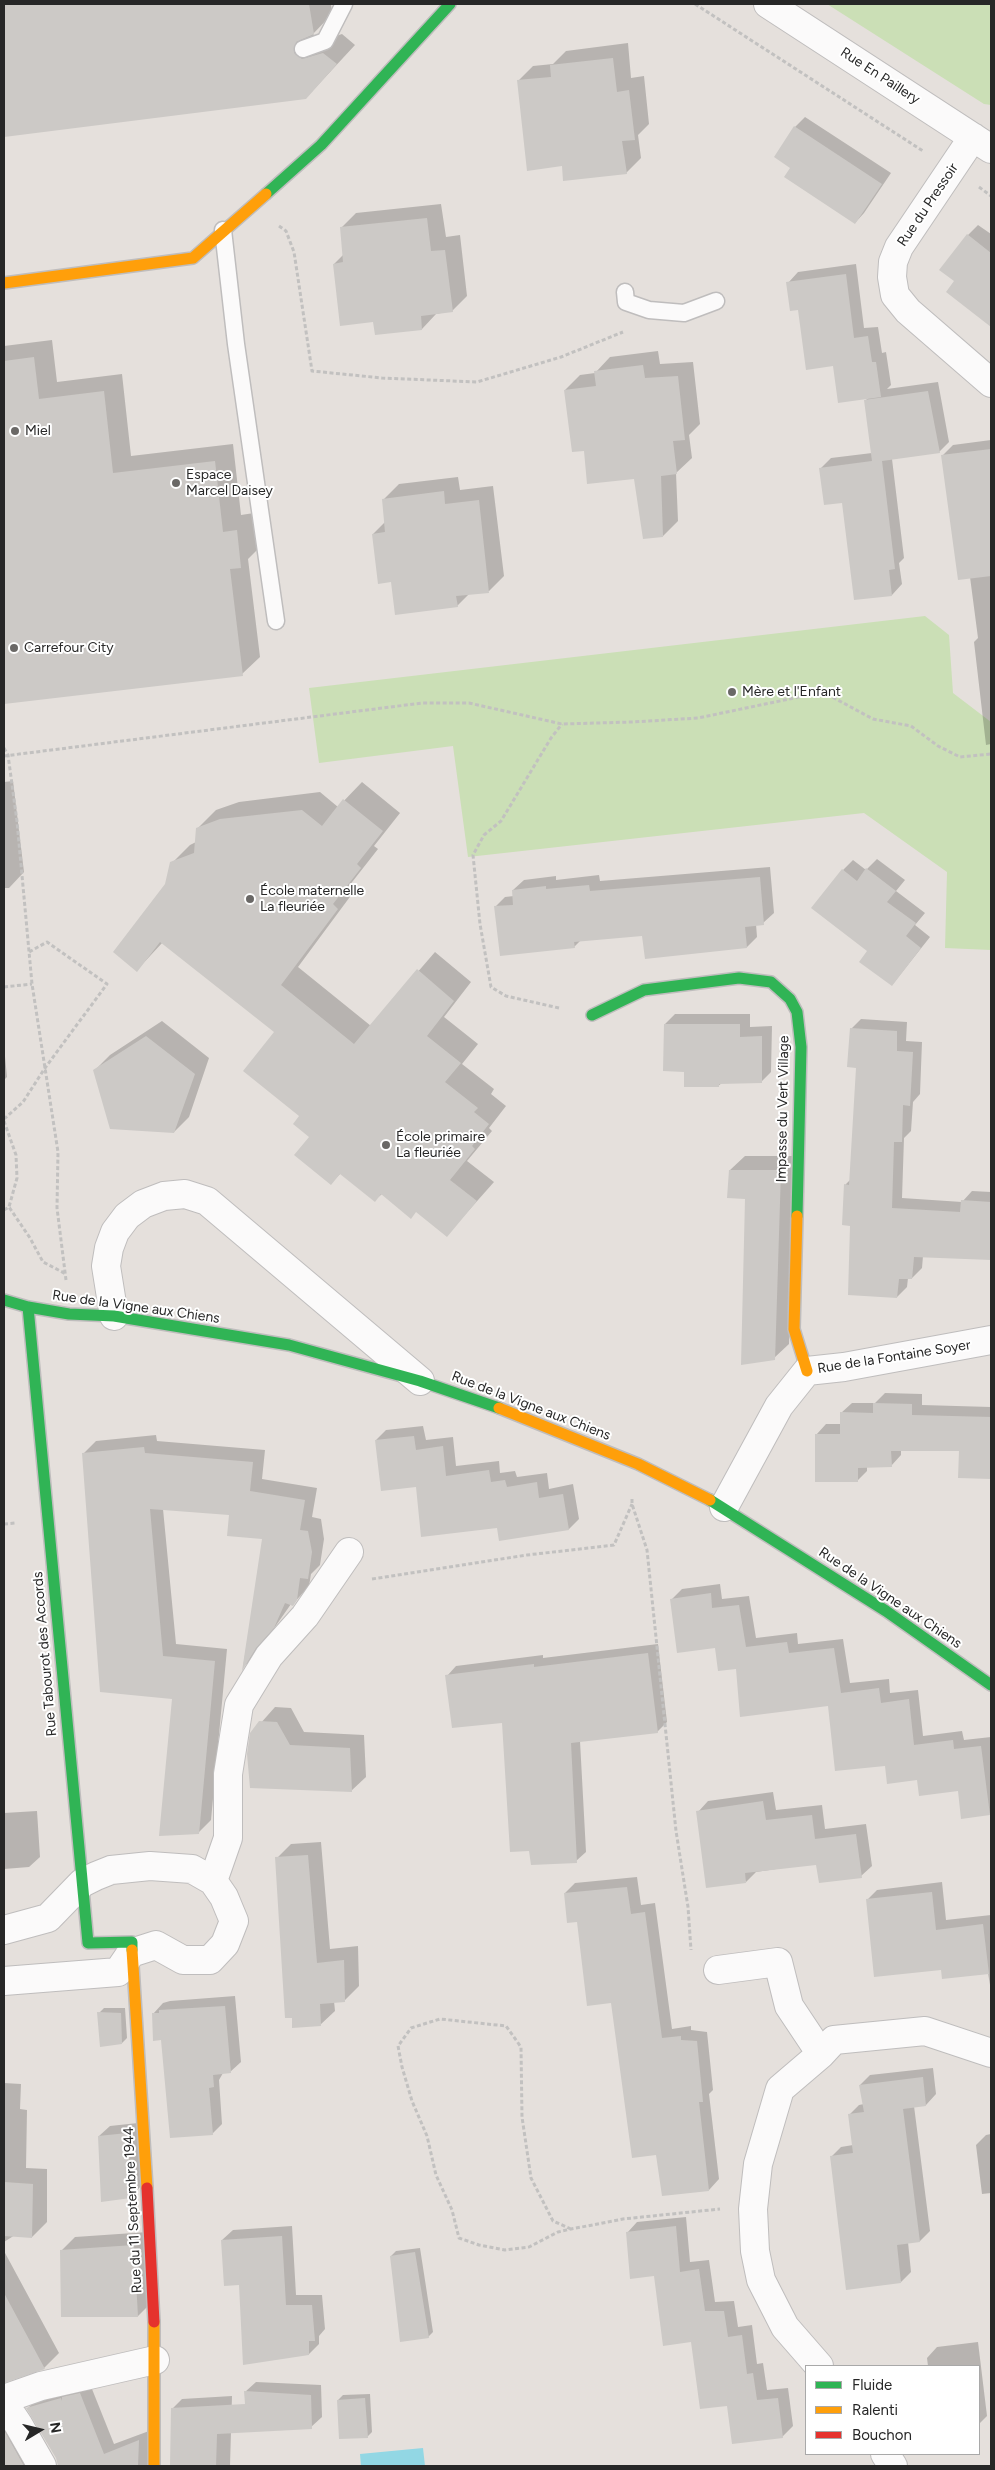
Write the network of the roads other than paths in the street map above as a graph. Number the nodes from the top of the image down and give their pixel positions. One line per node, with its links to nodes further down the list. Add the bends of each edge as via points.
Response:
1 (344, 4): 4 (lane, via 325,41)
2 (450, 4): 6 (street, via 320,145)
3 (768, 4): 5 (street, Rue En Paillery)
4 (304, 49)
5 (982, 143): 10 (street, Rue du Pressoir, via 952,169 899,246 893,262 895,295 908,311)
6 (223, 230): 7 (street, via 192,258); 11 (lane)
7 (4, 283)
8 (625, 292): 9 (lane, via 626,302 650,310 684,313)
9 (716, 301)
10 (991, 383)
11 (276, 621)
12 (592, 1015): 17 (street, Impasse du Vert Village, via 644,990 739,978 771,982 790,999 797,1012 801,1047 794,1329)
13 (4, 1300): 14 (street, Rue de la Vigne aux Chiens)
14 (28, 1307): 15 (street, Rue de la Vigne aux Chiens, via 68,1314); 23 (street, Rue Tabourot des Accords)
15 (114, 1316): 18 (street, Rue de la Vigne aux Chiens, via 289,1345); 18 (street, via 106,1266 115,1232 127,1216 143,1204 164,1196 185,1194 207,1201)
16 (991, 1340): 17 (street, Rue de la Fontaine Soyer)
17 (807, 1371): 19 (street, Rue de la Fontaine Soyer, via 779,1406)
18 (420, 1381): 19 (street, Rue de la Vigne aux Chiens, via 476,1399 638,1464)
19 (724, 1507): 21 (street, Rue de la Vigne aux Chiens, via 886,1611)
20 (349, 1552): 22 (street, via 305,1616 269,1656 239,1705 228,1774 228,1838)
21 (991, 1685)
22 (213, 1881): 23 (street, via 192,1869 159,1866 111,1870); 25 (street, via 234,1921 225,1944 210,1960 183,1960 156,1946)
23 (82, 1883): 24 (street, via 48,1918); 25 (street, Rue Tabourot des Accords, via 88,1943 132,1942)
24 (4, 1930)
25 (131, 1953): 27 (street, via 118,1972); 30 (street, Rue du 11 Septembre 1944)
26 (718, 1970): 29 (street, via 778,1962 789,2006)
27 (4, 1981)
28 (991, 2053): 29 (street, via 924,2031 834,2040)
29 (821, 2054): 31 (street, via 780,2090 758,2164 753,2209 755,2251 761,2280 785,2327)
30 (156, 2360): 32 (street, via 40,2386); 36 (street, Rue du 11 Septembre 1944)
31 (819, 2365)
32 (4, 2399)
33 (4, 2403): 35 (street)
34 (887, 2455): 37 (street)
35 (42, 2466)
36 (154, 2466)
37 (893, 2466)

